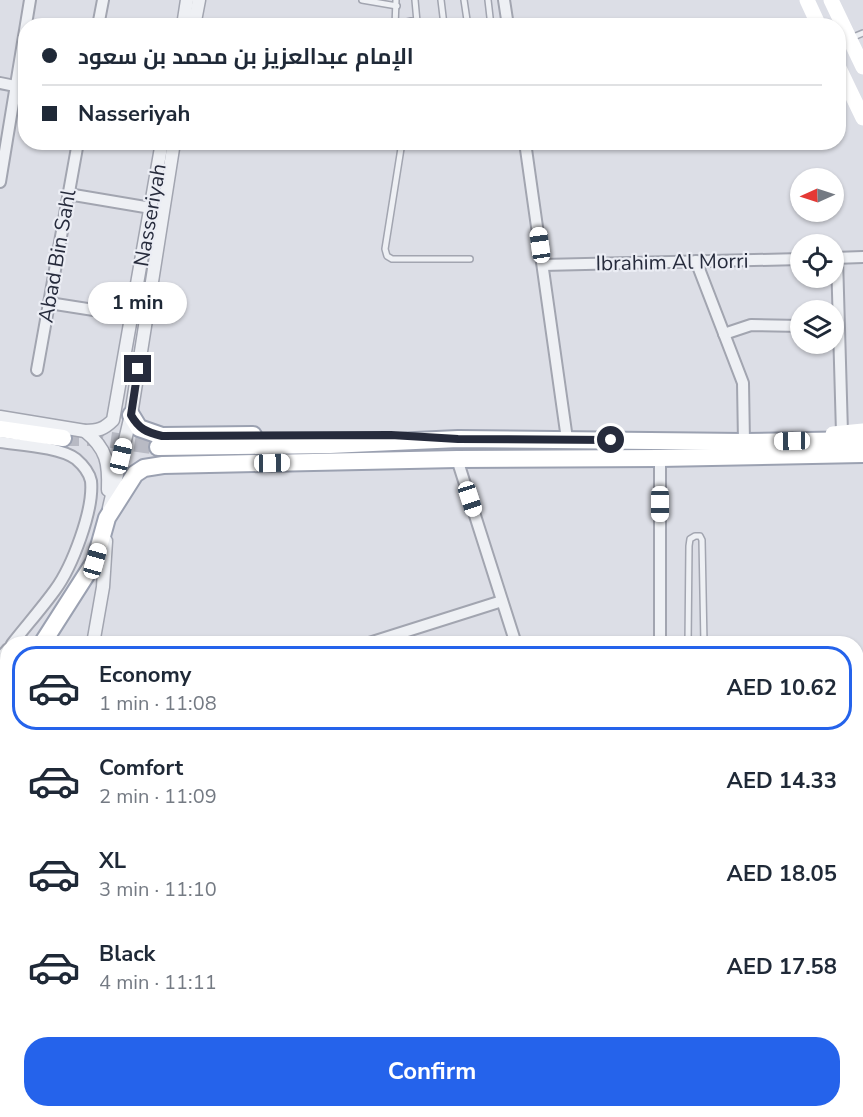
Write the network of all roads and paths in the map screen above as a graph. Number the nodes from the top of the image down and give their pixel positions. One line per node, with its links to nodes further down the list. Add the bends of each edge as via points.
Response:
1 (30, 0): 14 (street)
2 (103, 0): 15 (street)
3 (187, 0): 16 (street)
4 (199, 0): 17 (street)
5 (362, 0): 13 (lane)
6 (415, 0): 19 (lane)
7 (441, 0): 20 (lane)
8 (464, 0): 21 (lane)
9 (488, 0): 22 (lane)
10 (504, 0): 23 (street)
11 (807, 0): 24 (main road)
12 (831, 0): 25 (main road)
13 (397, 3): 18 (lane)
14 (27, 18)
15 (100, 18)
16 (184, 18)
17 (196, 18)
18 (396, 18)
19 (417, 18)
20 (443, 18)
21 (467, 18)
22 (490, 18)
23 (507, 18)
24 (815, 18)
25 (844, 18)
26 (846, 22): 27 (main road)
27 (856, 36): 28 (main road)
28 (863, 67)
29 (18, 69): 32 (street)
30 (0, 83): 32 (street)
31 (846, 83): 33 (main road)
32 (15, 86): 39 (street)
33 (863, 118)
34 (76, 150): 40 (street, Abad Bin Sahl)
35 (161, 150): 41 (street, Nasseriyah)
36 (173, 150): 54 (street, Nasseriyah)
37 (401, 150): 44 (lane, via 387,256)
38 (526, 150): 47 (street)
39 (0, 182)
40 (68, 194): 41 (street); 48 (street, Abad Bin Sahl)
41 (151, 208): 49 (street, Nasseriyah)
42 (863, 257): 43 (street)
43 (844, 258)
44 (470, 259)
45 (790, 259): 46 (street, Ibrahim Al Morri)
46 (696, 261): 47 (street, Ibrahim Al Morri); 51 (street)
47 (543, 265): 62 (street)
48 (49, 303): 49 (street); 53 (street, Abad Bin Sahl)
49 (132, 316): 57 (street, Nasseriyah, via 113,420 106,427)
50 (790, 326): 51 (street, via 751,325)
51 (724, 334): 66 (street, via 743,383)
52 (838, 354): 59 (street)
53 (37, 370)
54 (131, 415): 61 (main road, via 139,428 162,436 380,435); 71 (street, Nasseriyah)
55 (0, 417): 57 (street)
56 (0, 429): 60 (main road)
57 (85, 431): 71 (street, via 99,442 106,458)
58 (863, 431): 59 (main road)
59 (842, 433): 66 (main road)
60 (63, 438)
61 (458, 439): 62 (main road); 65 (main road)
62 (567, 439): 66 (main road)
63 (863, 440): 66 (main road)
64 (0, 442): 73 (street, via 65,453 86,468 91,480 82,533 71,561 56,589)
65 (158, 447)
66 (741, 450): 67 (main road); 68 (main road); 70 (main road, via 796,462)
67 (863, 454)
68 (660, 458): 69 (main road); 78 (street)
69 (457, 459): 71 (main road, via 144,468 135,474); 72 (street)
70 (863, 462)
71 (107, 518): 74 (main road, via 95,561); 75 (street, via 104,587)
72 (502, 601): 76 (street); 77 (street)
73 (18, 636)
74 (48, 636)
75 (95, 636)
76 (398, 636)
77 (513, 636)
78 (660, 636)
79 (688, 636): 80 (lane, via 689,546 690,539 700,536)
80 (704, 636)

